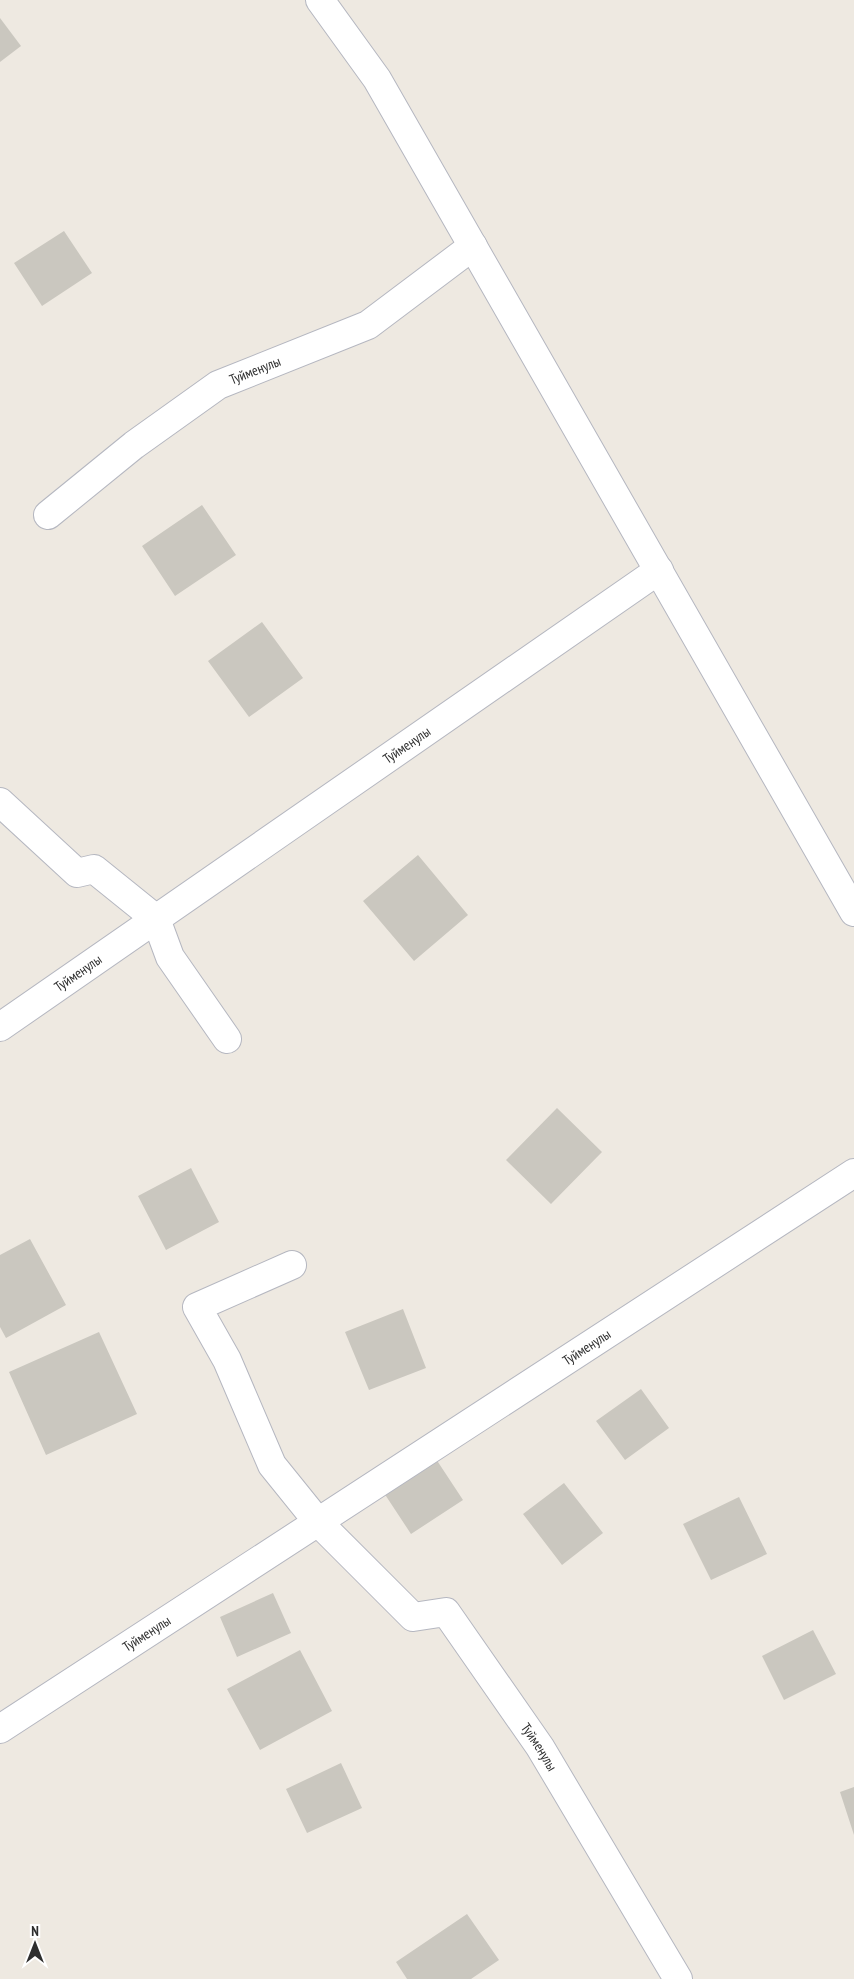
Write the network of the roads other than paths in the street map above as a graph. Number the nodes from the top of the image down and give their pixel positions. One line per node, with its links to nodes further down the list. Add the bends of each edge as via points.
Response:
1 (320, 0): 2 (street, via 377,79)
2 (473, 246): 3 (street, Туйменулы, via 368,325 218,385 134,445); 4 (street)
3 (48, 514)
4 (659, 570): 6 (street); 7 (street, Туйменулы)
5 (0, 802): 7 (street, via 77,872 94,869)
6 (854, 912)
7 (156, 919): 8 (street, Туйменулы); 9 (street, via 170,958)
8 (0, 1027)
9 (227, 1039)
10 (854, 1173): 12 (street, Туйменулы)
11 (292, 1265): 12 (street, Туйменулы, via 197,1307 227,1360 272,1465)
12 (318, 1522): 13 (street, Туйменулы); 14 (street, Туйменулы, via 413,1617 446,1612 540,1747)
13 (0, 1729)
14 (678, 1979)

